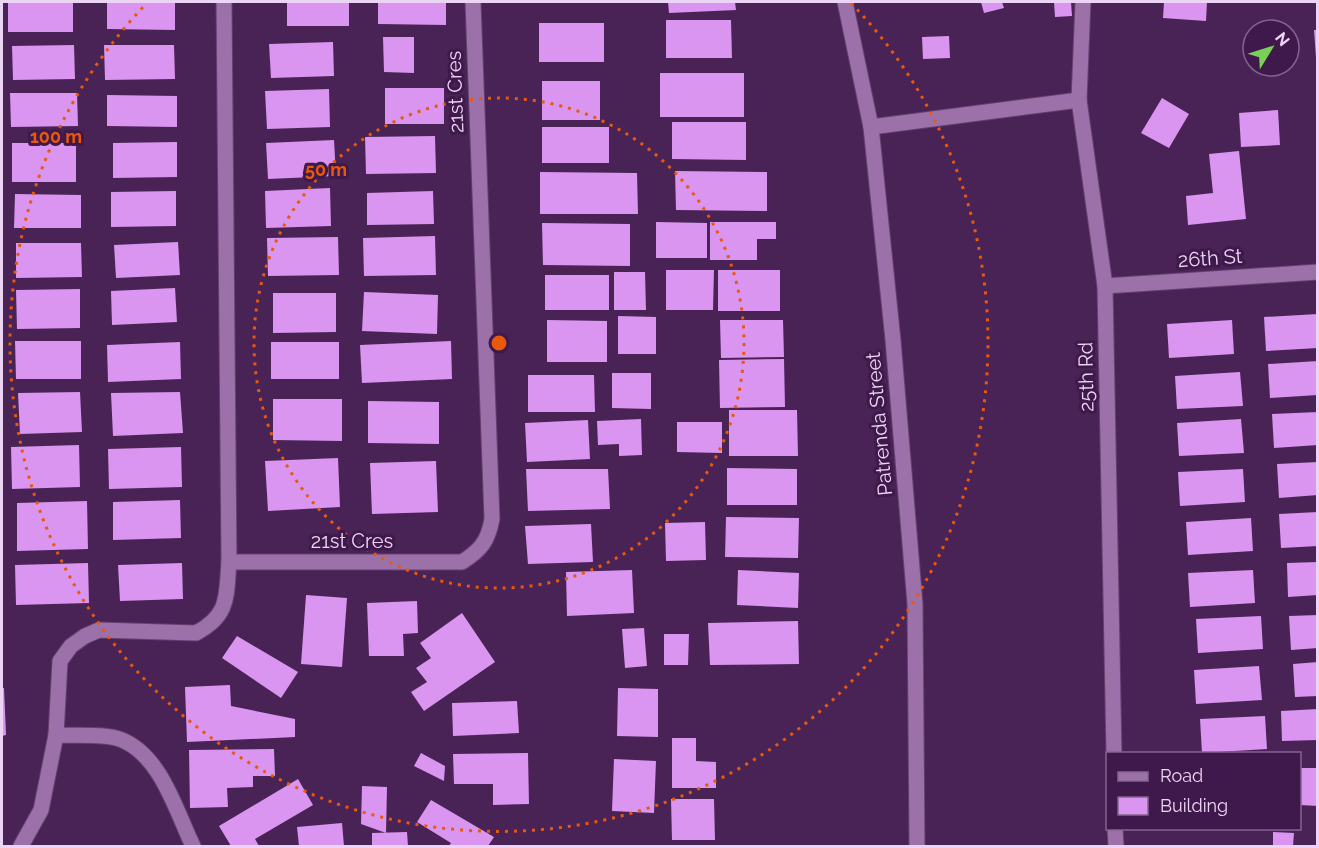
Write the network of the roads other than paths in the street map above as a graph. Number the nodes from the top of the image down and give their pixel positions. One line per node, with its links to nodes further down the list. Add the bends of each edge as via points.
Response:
1 (224, 2): 9 (street)
2 (473, 2): 9 (street, 21st Cres, via 492,519 489,537 480,550 462,562)
3 (844, 2): 6 (street, Patrenda Street)
4 (1083, 2): 5 (street, 25th Rd)
5 (1078, 100): 6 (street); 8 (street, 25th Rd)
6 (871, 128): 15 (street, Patrenda Street, via 915,604)
7 (1317, 272): 8 (street, 26th St)
8 (1105, 286): 11 (street, 25th Rd)
9 (229, 562): 10 (street, via 220,617 196,633 99,630 71,646 60,661)
10 (56, 735): 13 (street, via 40,810); 14 (street, via 120,738 138,748 151,762)
11 (1114, 752)
12 (1115, 830): 16 (street)
13 (21, 846)
14 (193, 846)
15 (917, 846)
16 (1116, 846)

